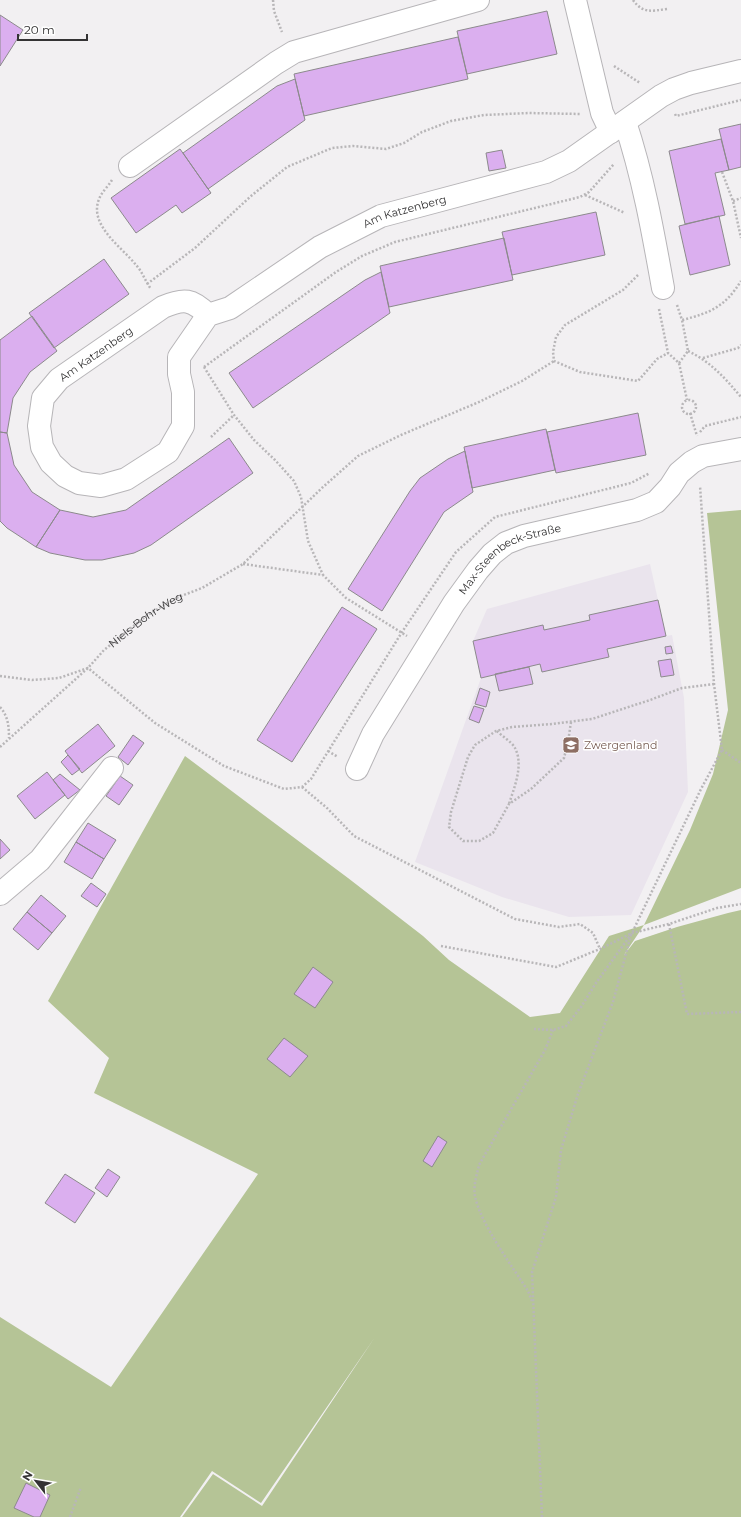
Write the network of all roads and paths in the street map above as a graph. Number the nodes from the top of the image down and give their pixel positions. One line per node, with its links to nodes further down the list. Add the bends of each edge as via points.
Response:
1 (273, 0): 6 (path, via 278,22)
2 (478, 0): 6 (street)
3 (575, 0): 10 (street)
4 (633, 0): 5 (path, via 642,10)
5 (667, 9)
6 (294, 52): 12 (street)
7 (741, 71): 10 (street, Am Katzenberg, via 674,89)
8 (676, 116): 9 (path)
9 (670, 120)
10 (612, 122): 11 (street); 21 (path, via 529,113 484,115 451,121 422,132 404,143 386,148 332,148 286,167 195,248); 24 (street, Am Katzenberg, via 569,162 546,172 381,216 320,247 230,308)
11 (632, 145): 14 (path); 17 (street)
12 (130, 166): 21 (path, via 113,180 101,196 98,220 111,239 138,266)
13 (722, 172): 16 (path)
14 (585, 195): 17 (path); 33 (path, via 395,242 362,256)
15 (741, 198): 16 (path)
16 (733, 201): 18 (path)
17 (652, 228): 19 (street)
18 (741, 238)
19 (657, 251): 22 (street); 31 (path, via 623,290 565,326 556,337)
20 (741, 281): 25 (path, via 728,299 718,307 706,314)
21 (147, 284): 23 (path)
22 (665, 298): 25 (path, via 676,304); 29 (path)
23 (163, 307): 24 (street, Am Katzenberg, via 174,302 186,301 198,305); 26 (street, Am Katzenberg, via 59,379 42,398 39,426 42,447 51,463 65,476 79,483 101,486 126,479 168,452 183,426 179,357)
24 (208, 315): 26 (street, Am Katzenberg)
25 (682, 320): 28 (path)
26 (188, 342): 33 (path)
27 (741, 345): 30 (path)
28 (688, 351): 30 (path); 32 (path)
29 (668, 352): 31 (path, via 657,359 638,381 580,372); 32 (path)
30 (703, 358): 34 (path)
31 (554, 361): 40 (path, Niels-Bohr-Weg, via 522,381 479,402 358,456)
32 (679, 363): 35 (path)
33 (204, 367): 36 (path)
34 (741, 397)
35 (687, 400): 35 (path, via 695,404 695,409 690,413 682,409 683,403)
36 (234, 415): 37 (path); 40 (path, via 254,440 294,481 301,497)
37 (211, 437)
38 (741, 449): 39 (street, Max-Steenbeck-Straße, via 703,456)
39 (692, 462): 43 (street, Max-Steenbeck-Straße, via 679,473 656,502 637,510 524,536 506,543 478,570); 46 (path, via 700,483)
40 (302, 508): 41 (path, Niels-Bohr-Weg); 42 (path, via 308,541)
41 (243, 564): 42 (path); 44 (path, Niels-Bohr-Weg, via 146,616 104,650)
42 (323, 575): 43 (path, via 346,598)
43 (426, 648): 55 (street, Max-Steenbeck-Straße, via 373,734)
44 (88, 668): 45 (path, via 59,678 32,680); 50 (path, Niels-Bohr-Weg); 57 (path, via 155,723 224,766 284,789)
45 (0, 676)
46 (714, 684): 48 (path, via 682,688 592,719); 52 (path)
47 (0, 707): 50 (path, via 9,725)
48 (571, 722): 49 (path, via 512,727); 58 (path, via 564,758 531,789)
49 (496, 731): 58 (path, via 515,748 519,763); 58 (path, via 475,746 468,757 449,827 463,841 479,841 493,834)
50 (9, 739): 51 (path, Niels-Bohr-Weg)
51 (0, 746)
52 (722, 750): 53 (path); 62 (path)
53 (741, 763)
54 (112, 768): 59 (street, via 40,860)
55 (357, 769)
56 (302, 787): 64 (path, via 354,836 515,919 559,927 580,924 593,933)
57 (293, 789)
58 (508, 804)
59 (0, 894)
60 (741, 904): 61 (path, via 717,908)
61 (669, 924): 62 (path); 65 (path, via 688,1014)
62 (632, 933): 64 (path); 67 (path, via 566,1026); 68 (path, via 613,1002 578,1094 561,1150 556,1197 532,1272)
63 (441, 946): 64 (path, via 556,967)
64 (600, 949)
65 (741, 1012)
66 (534, 1028): 67 (path)
67 (553, 1030): 68 (path, via 545,1050 479,1165 476,1180 475,1195 484,1220 528,1291)
68 (533, 1304): 71 (path)
69 (81, 1486): 70 (path)
70 (70, 1517)
71 (542, 1517)

